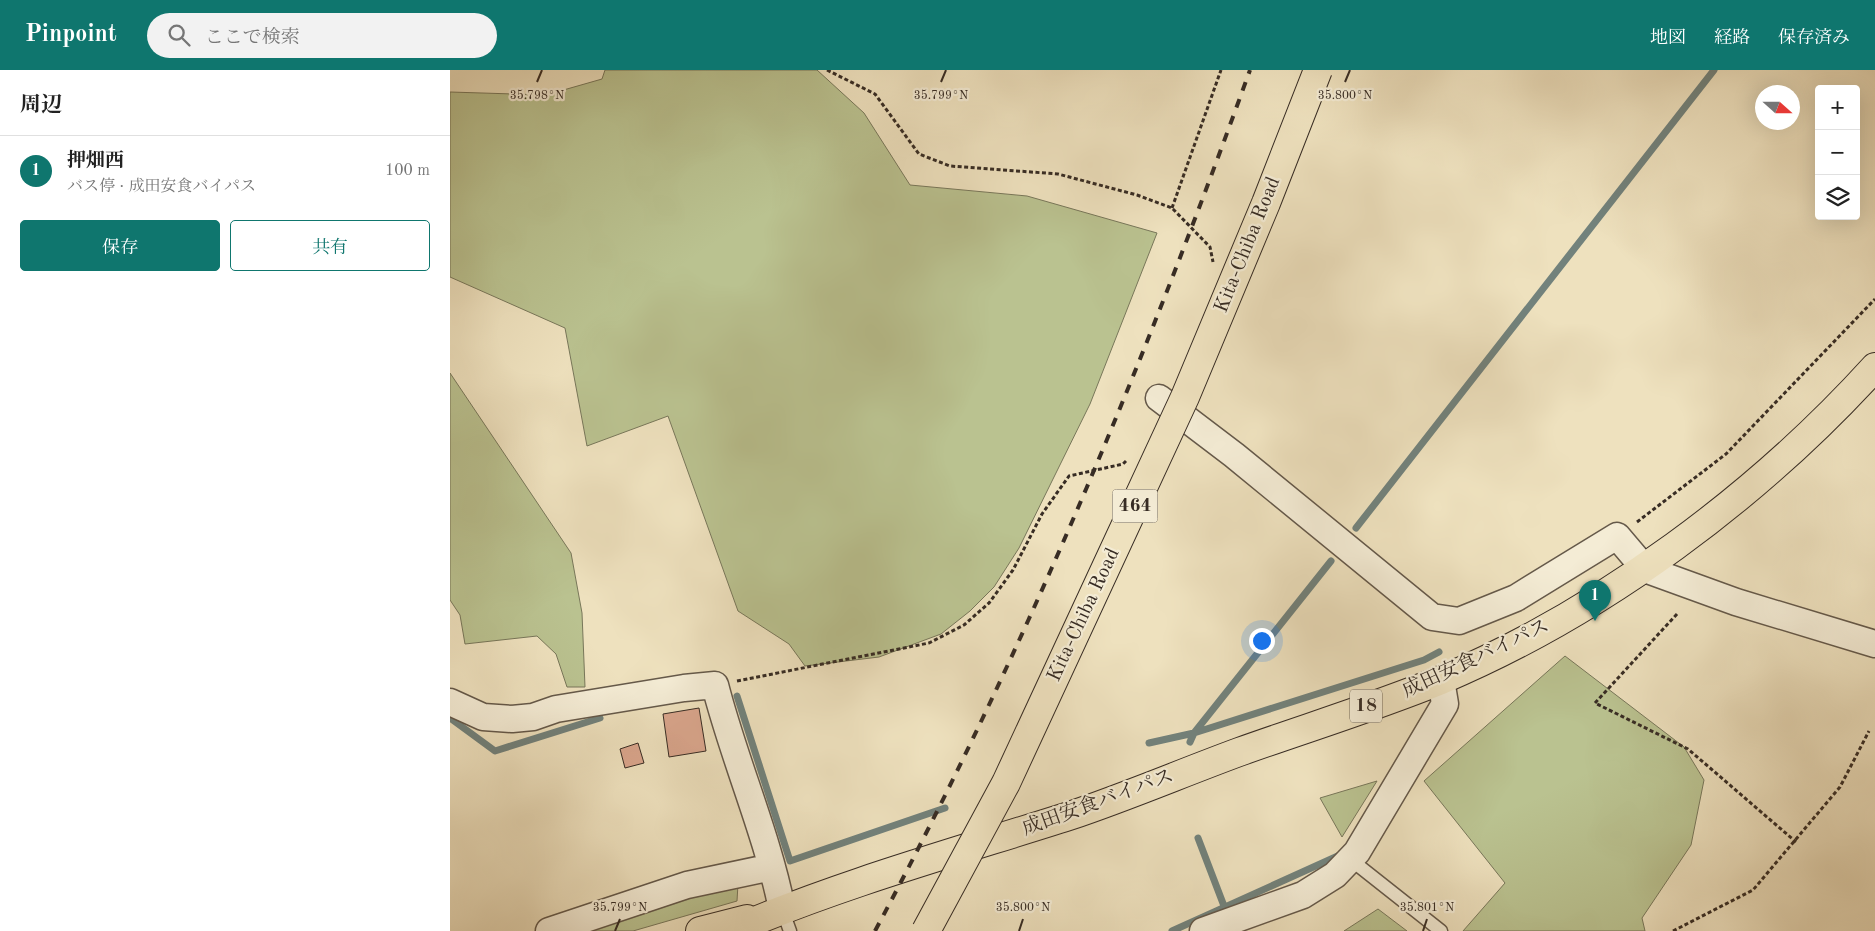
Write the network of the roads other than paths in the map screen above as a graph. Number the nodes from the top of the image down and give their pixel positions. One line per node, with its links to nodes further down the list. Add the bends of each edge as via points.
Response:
1 (1318, 70): 14 (main road, Kita-Chiba Road / 464, bridge, via 1185,397 1006,783)
2 (1875, 367): 4 (main road, 成田安食バイパス / 18, via 1772,467)
3 (1159, 398): 4 (street, via 1432,617 1459,621 1516,598 1617,536)
4 (1645, 569): 5 (street, via 1736,602); 6 (main road, 成田安食バイパス / 18, via 1525,640)
5 (1875, 644)
6 (1440, 680): 8 (street, via 1445,704); 10 (main road, 成田安食バイパス / 18)
7 (450, 702): 9 (street, via 483,717 512,719 674,689 715,685)
8 (1350, 860): 15 (street, via 1335,875 1303,895); 16 (lane)
9 (772, 867): 10 (street); 11 (street, via 687,885)
10 (786, 920): 12 (main road, 成田安食バイパス / 18); 13 (main road, 成田安食バイパス / 18)
11 (549, 931)
12 (700, 931)
13 (731, 931)
14 (926, 931)
15 (1203, 931)
16 (1441, 931)

